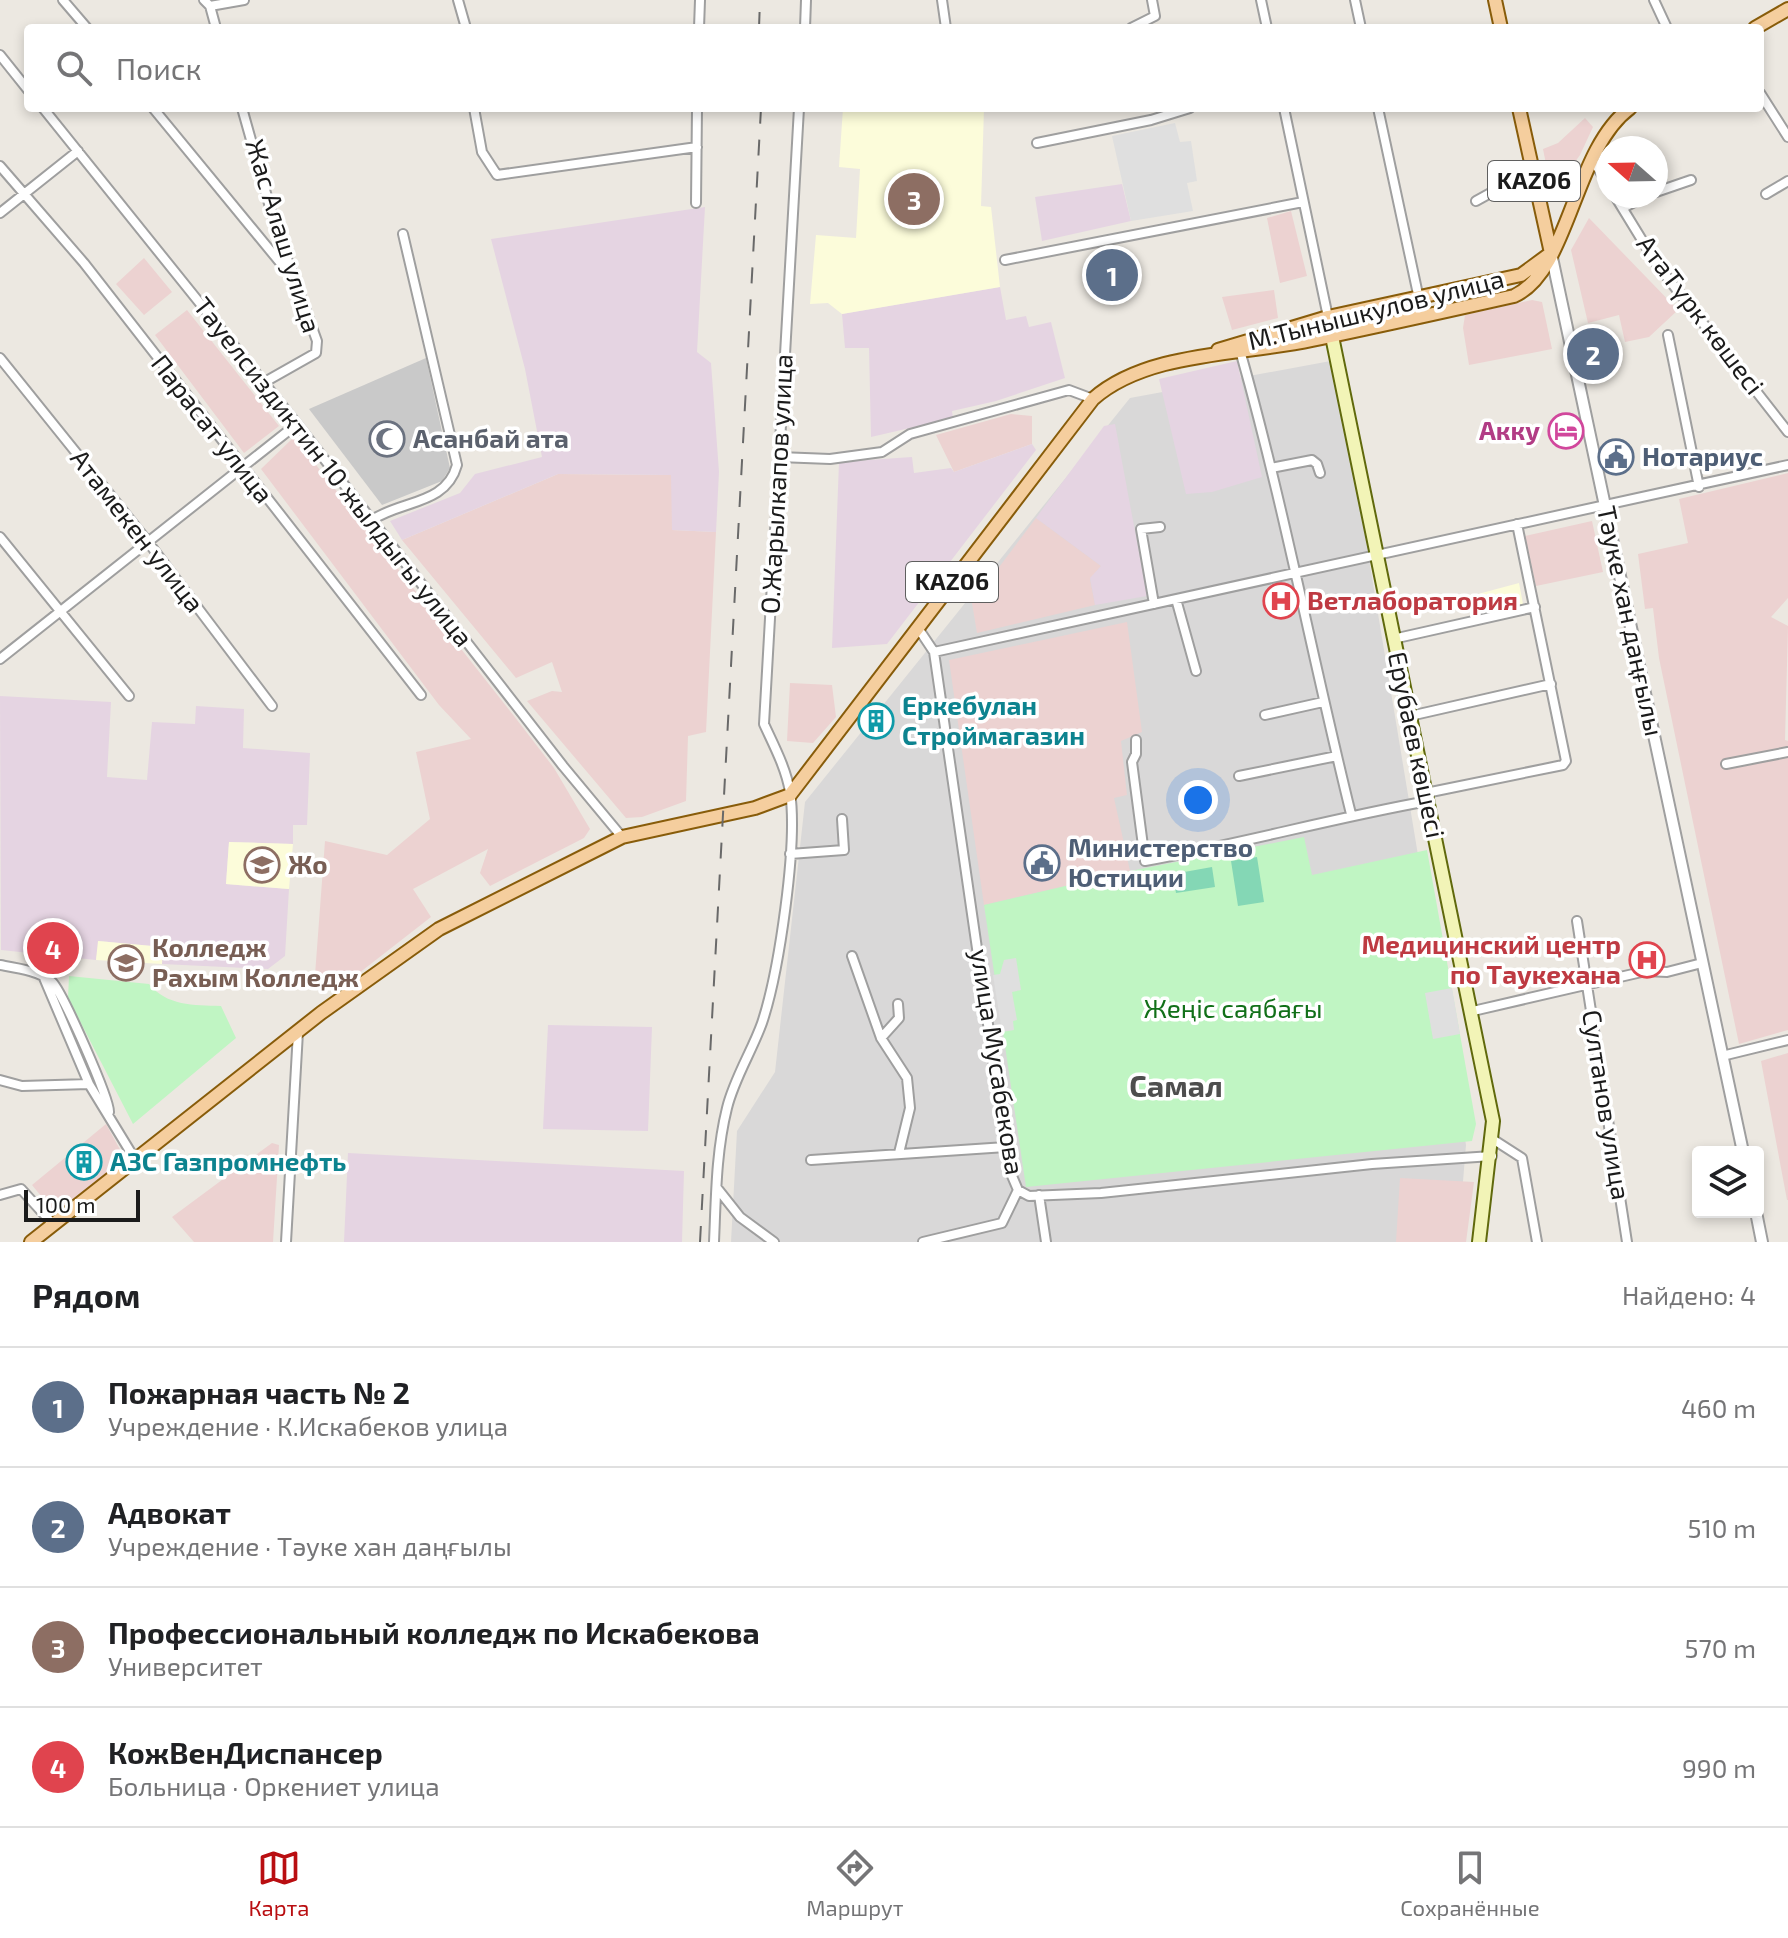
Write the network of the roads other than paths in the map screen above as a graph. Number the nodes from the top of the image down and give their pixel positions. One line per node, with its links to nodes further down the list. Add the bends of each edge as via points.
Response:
1 (63, 0): 14 (street)
2 (244, 0): 12 (street)
3 (458, 0): 16 (street)
4 (700, 0): 17 (street)
5 (806, 0): 18 (street)
6 (942, 0): 19 (street)
7 (1152, 0): 20 (street, via 1155,16)
8 (1261, 0): 21 (street)
9 (1355, 0): 22 (street)
10 (1495, 0): 23 (main road)
11 (1654, 0): 24 (street)
12 (207, 3): 15 (street)
13 (1788, 9): 25 (main road)
14 (84, 24)
15 (215, 24)
16 (465, 24)
17 (699, 24)
18 (805, 24)
19 (945, 24)
20 (1139, 24)
21 (1266, 24)
22 (1360, 24)
23 (1500, 24)
24 (1665, 24)
25 (1762, 24)
26 (0, 55): 27 (street)
27 (24, 85)
28 (1764, 99): 40 (street)
29 (46, 112): 43 (street, Тауелсиздиктин 10 жылдыгы улица)
30 (156, 112): 61 (street)
31 (243, 112): 61 (street, Жас Алаш улица)
32 (475, 112): 42 (street, via 482,152 494,174)
33 (697, 112): 42 (street)
34 (799, 112): 73 (street, О.Жарылкапов улица)
35 (1177, 112): 41 (street)
36 (1285, 112): 54 (street, Ерубаев көшесі)
37 (1379, 112): 62 (street)
38 (1520, 112): 47 (main road, KАZ06)
39 (1626, 112): 44 (main road, KАZ06)
40 (1788, 137)
41 (1037, 143)
42 (697, 147): 55 (street)
43 (78, 151): 51 (street); 69 (street, Тауелсиздиктин 10 жылдыгы улица)
44 (1592, 158): 45 (street); 59 (main road, KАZ06)
45 (1596, 164)
46 (0, 166): 51 (street, Парасат улица)
47 (1532, 170): 53 (street); 59 (main road, KАZ06)
48 (1691, 180): 50 (street)
49 (1788, 181): 52 (street)
50 (1668, 188)
51 (23, 194): 57 (street); 75 (street, Парасат улица, via 84,263)
52 (1766, 194)
53 (1476, 201)
54 (1303, 202): 60 (street); 63 (street, Ерубаев көшесі)
55 (696, 203)
56 (1623, 208): 72 (street, АтаТүрк көшесі, via 1656,263)
57 (0, 213)
58 (403, 234): 80 (street, via 457,465 443,492)
59 (1551, 253): 62 (main road, М.Тынышкулов улица / KАZ06, via 1521,275); 65 (main road, М.Тынышкулов улица / KАZ06, via 1537,282 1514,296); 79 (street, Тәуке хан даңғылы)
60 (1005, 260)
61 (296, 281): 69 (street, Жас Алаш улица, via 317,341 316,353)
62 (1420, 299): 63 (main road, М.Тынышкулов улица / KАZ06)
63 (1328, 317): 65 (main road, Ерубаев көшесі); 68 (main road, М.Тынышкулов улица / KАZ06)
64 (1668, 335): 78 (street)
65 (1332, 336): 66 (main road, М.Тынышкулов улица / KАZ06); 85 (main road, Ерубаев көшесі)
66 (1241, 354): 68 (main road, М.Тынышкулов улица / KАZ06); 76 (street)
67 (0, 358): 84 (street, Атамекен улица)
68 (1196, 358): 70 (main road, М.Тынышкулов улица / KАZ06, via 1125,375)
69 (263, 383): 71 (street, Тауелсиздиктин 10 жылдыгы улица)
70 (1093, 399): 73 (street, via 1069,390 910,434 882,452 830,459); 91 (main road, М.Тынышкулов улица / KАZ06)
71 (297, 424): 75 (street); 80 (street, Тауелсиздиктин 10 жылдыгы улица)
72 (1788, 432)
73 (779, 457): 108 (street, О.Жарылкапов улица, via 764,724)
74 (1788, 465): 78 (street)
75 (242, 467): 84 (street); 97 (street, Парасат улица)
76 (1271, 468): 77 (street, via 1312,460); 86 (street)
77 (1320, 473)
78 (1699, 487): 79 (street)
79 (1605, 503): 81 (street); 116 (street, Тәуке хан даңғылы)
80 (372, 520): 112 (street, Тауелсиздиктин 10 жылдыгы улица)
81 (1517, 524): 85 (street); 89 (street)
82 (1160, 527): 88 (street, via 1141,529)
83 (0, 537): 90 (street)
84 (148, 542): 90 (street); 100 (street, Атамекен улица)
85 (1376, 558): 86 (street); 92 (main road, Ерубаев көшесі)
86 (1296, 574): 87 (street); 99 (street)
87 (1176, 599): 88 (street); 95 (street)
88 (1154, 604): 93 (street)
89 (1535, 607): 92 (street); 96 (street)
90 (61, 613): 94 (street); 98 (street)
91 (918, 628): 93 (street); 108 (main road, М.Тынышкулов улица / KАZ06)
92 (1393, 639): 102 (main road, Ерубаев көшесі)
93 (934, 652): 131 (street, улица Мусабекова)
94 (0, 659)
95 (1196, 671)
96 (1551, 684): 102 (street); 109 (street, via 1565,764)
97 (421, 695)
98 (129, 696)
99 (1323, 702): 101 (street); 105 (street)
100 (272, 706)
101 (1265, 715)
102 (1410, 716): 109 (main road, Ерубаев көшесі)
103 (1136, 740): 110 (street, via 1132,762 1145,861)
104 (1788, 752): 106 (street)
105 (1337, 756): 107 (street); 110 (street)
106 (1726, 764)
107 (1239, 776)
108 (790, 795): 112 (main road, via 755,808); 113 (street, О.Жарылкапов улица)
109 (1427, 797): 110 (street); 121 (main road, Ерубаев көшесі)
110 (1351, 814)
111 (842, 819): 113 (street, via 844,850)
112 (622, 837): 122 (main road, via 439,929)
113 (790, 854): 136 (street, О.Жарылкапов улица, via 771,986 728,1104)
114 (1577, 921): 119 (street, Султанов улица)
115 (852, 956): 123 (street)
116 (1702, 963): 119 (street); 125 (street, Тәуке хан даңғылы)
117 (0, 965): 118 (street)
118 (44, 978): 127 (street); 128 (street, via 57,988 111,1106)
119 (1587, 983): 121 (street); 150 (street, Султанов улица)
120 (898, 1004): 123 (street, via 899,1018)
121 (1473, 1011): 129 (main road, Ерубаев көшесі)
122 (298, 1032): 135 (main road); 143 (street)
123 (881, 1038): 132 (street, via 907,1078 910,1108)
124 (1788, 1040): 125 (street)
125 (1722, 1056): 130 (street, Тәуке хан даңғылы)
126 (0, 1080): 127 (street, via 22,1086)
127 (89, 1084): 128 (street)
128 (109, 1112): 135 (street)
129 (1494, 1140): 133 (main road, Ерубаев көшесі); 149 (street, via 1522,1158)
130 (1742, 1146)
131 (1006, 1147): 132 (street); 137 (street, улица Мусабекова)
132 (899, 1153): 134 (street)
133 (1492, 1156): 139 (street, улица Мусабекова); 148 (main road, Ерубаев көшесі)
134 (811, 1160)
135 (136, 1161): 141 (main road)
136 (716, 1187): 144 (street, О.Жарылкапов улица); 145 (street, via 740,1217)
137 (1018, 1190): 139 (street, улица Мусабекова); 146 (street, via 1002,1223)
138 (2, 1194): 141 (street, via 21,1189)
139 (1039, 1195): 147 (street)
140 (1757, 1218): 151 (street)
141 (53, 1224): 142 (main road)
142 (31, 1242)
143 (286, 1242)
144 (714, 1242)
145 (774, 1242)
146 (923, 1242)
147 (1046, 1242)
148 (1479, 1242)
149 (1537, 1242)
150 (1627, 1242)
151 (1762, 1242)

